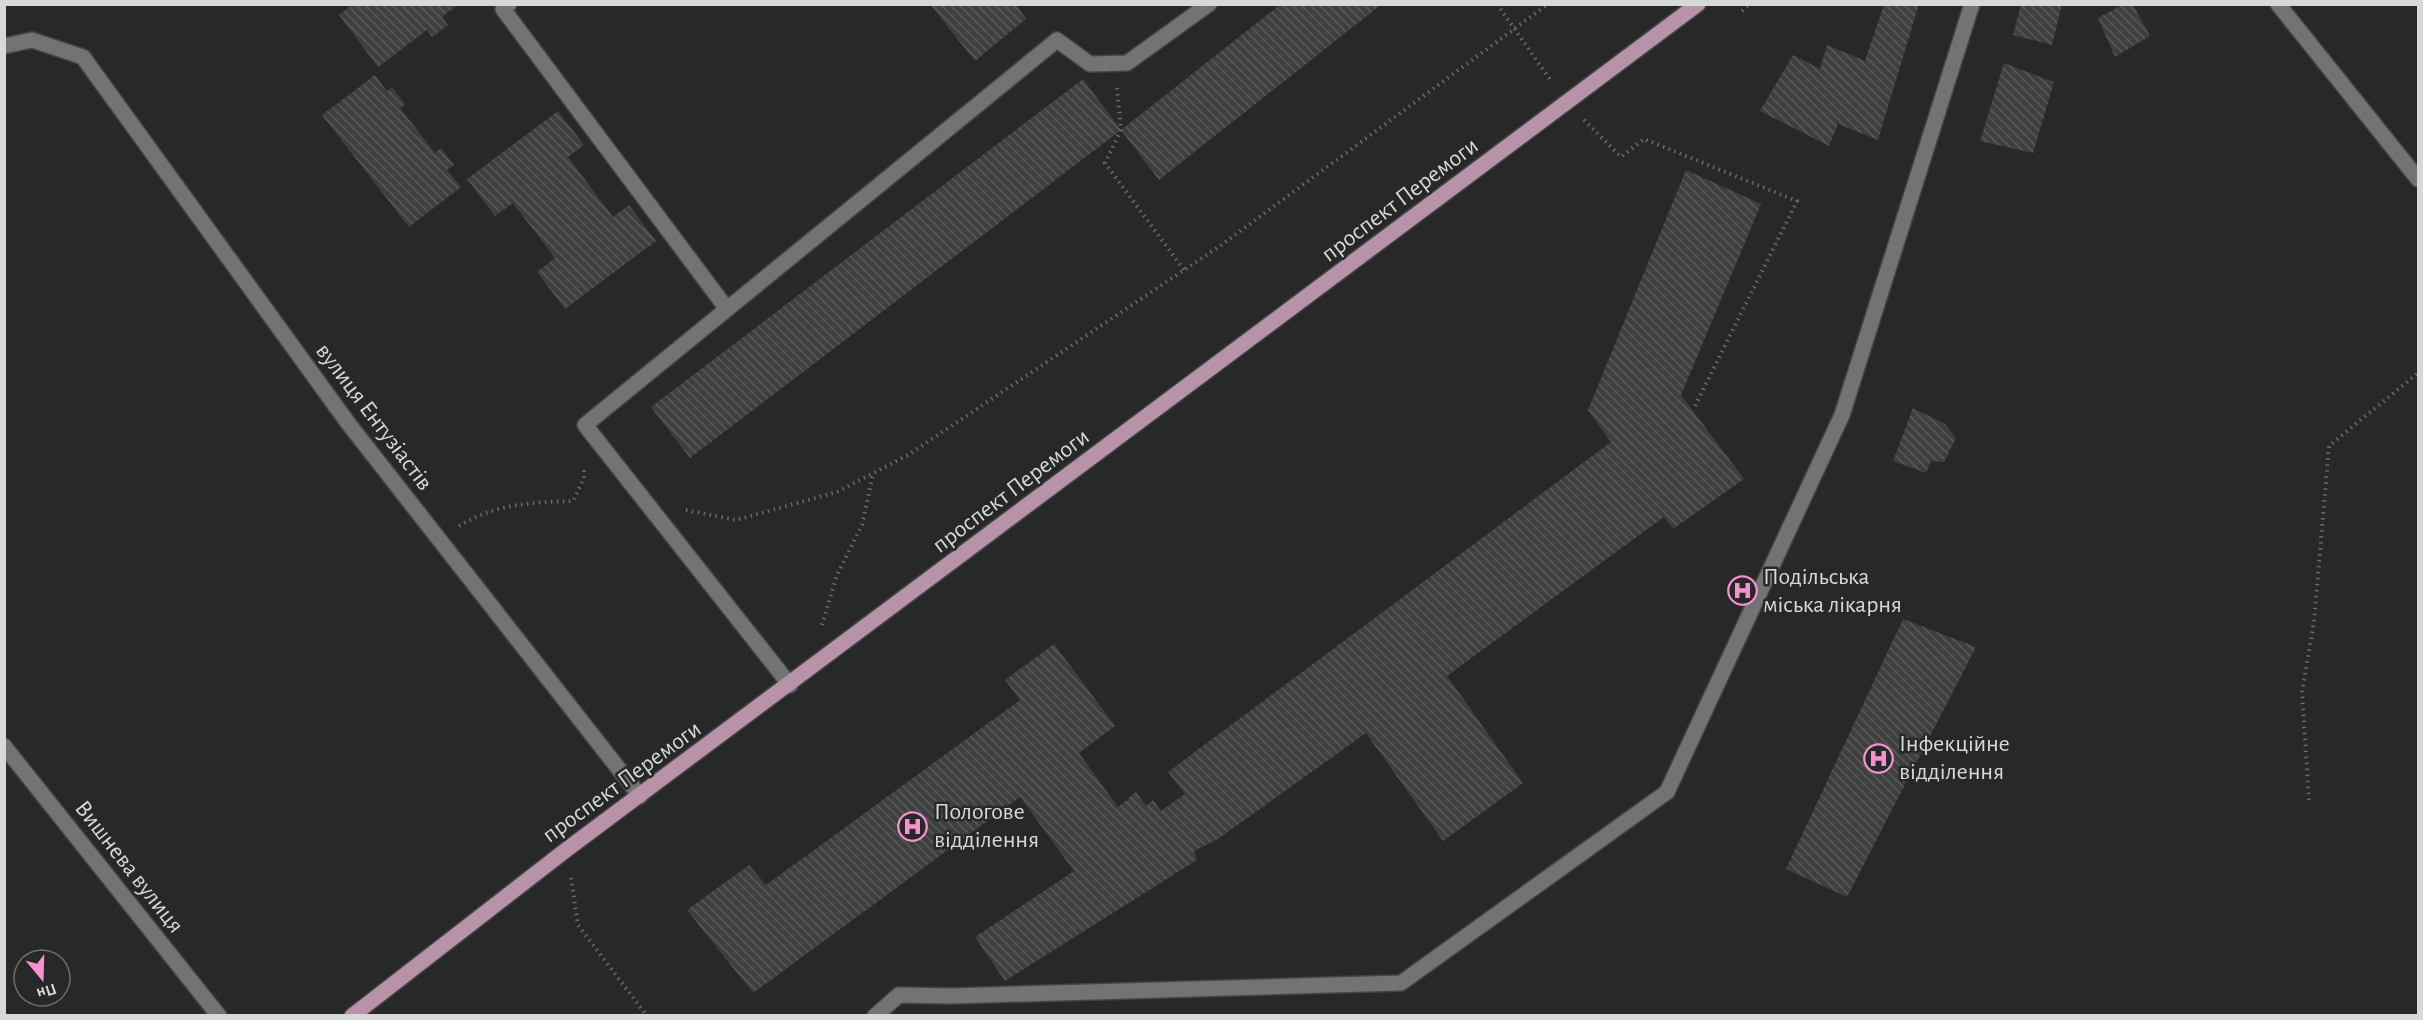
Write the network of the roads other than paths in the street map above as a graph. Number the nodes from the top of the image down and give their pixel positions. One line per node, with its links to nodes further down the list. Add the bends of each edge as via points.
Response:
1 (509, 4): 8 (street, via 502,9)
2 (1209, 4): 8 (street, via 1127,63 1090,64 1058,40)
3 (1698, 4): 9 (main road, проспект Перемоги)
4 (1972, 4): 14 (street, via 1842,415 1667,792 1401,983 899,995)
5 (2278, 4): 7 (street)
6 (4, 46): 11 (street, вулиця Ентузіастів, via 32,40 83,57 348,423)
7 (2418, 179)
8 (727, 309): 9 (street, via 585,424)
9 (790, 685): 11 (main road, проспект Перемоги)
10 (4, 746): 12 (street, Вишнева вулиця)
11 (640, 796): 13 (main road, проспект Перемоги)
12 (219, 1016)
13 (351, 1016)
14 (875, 1016)

